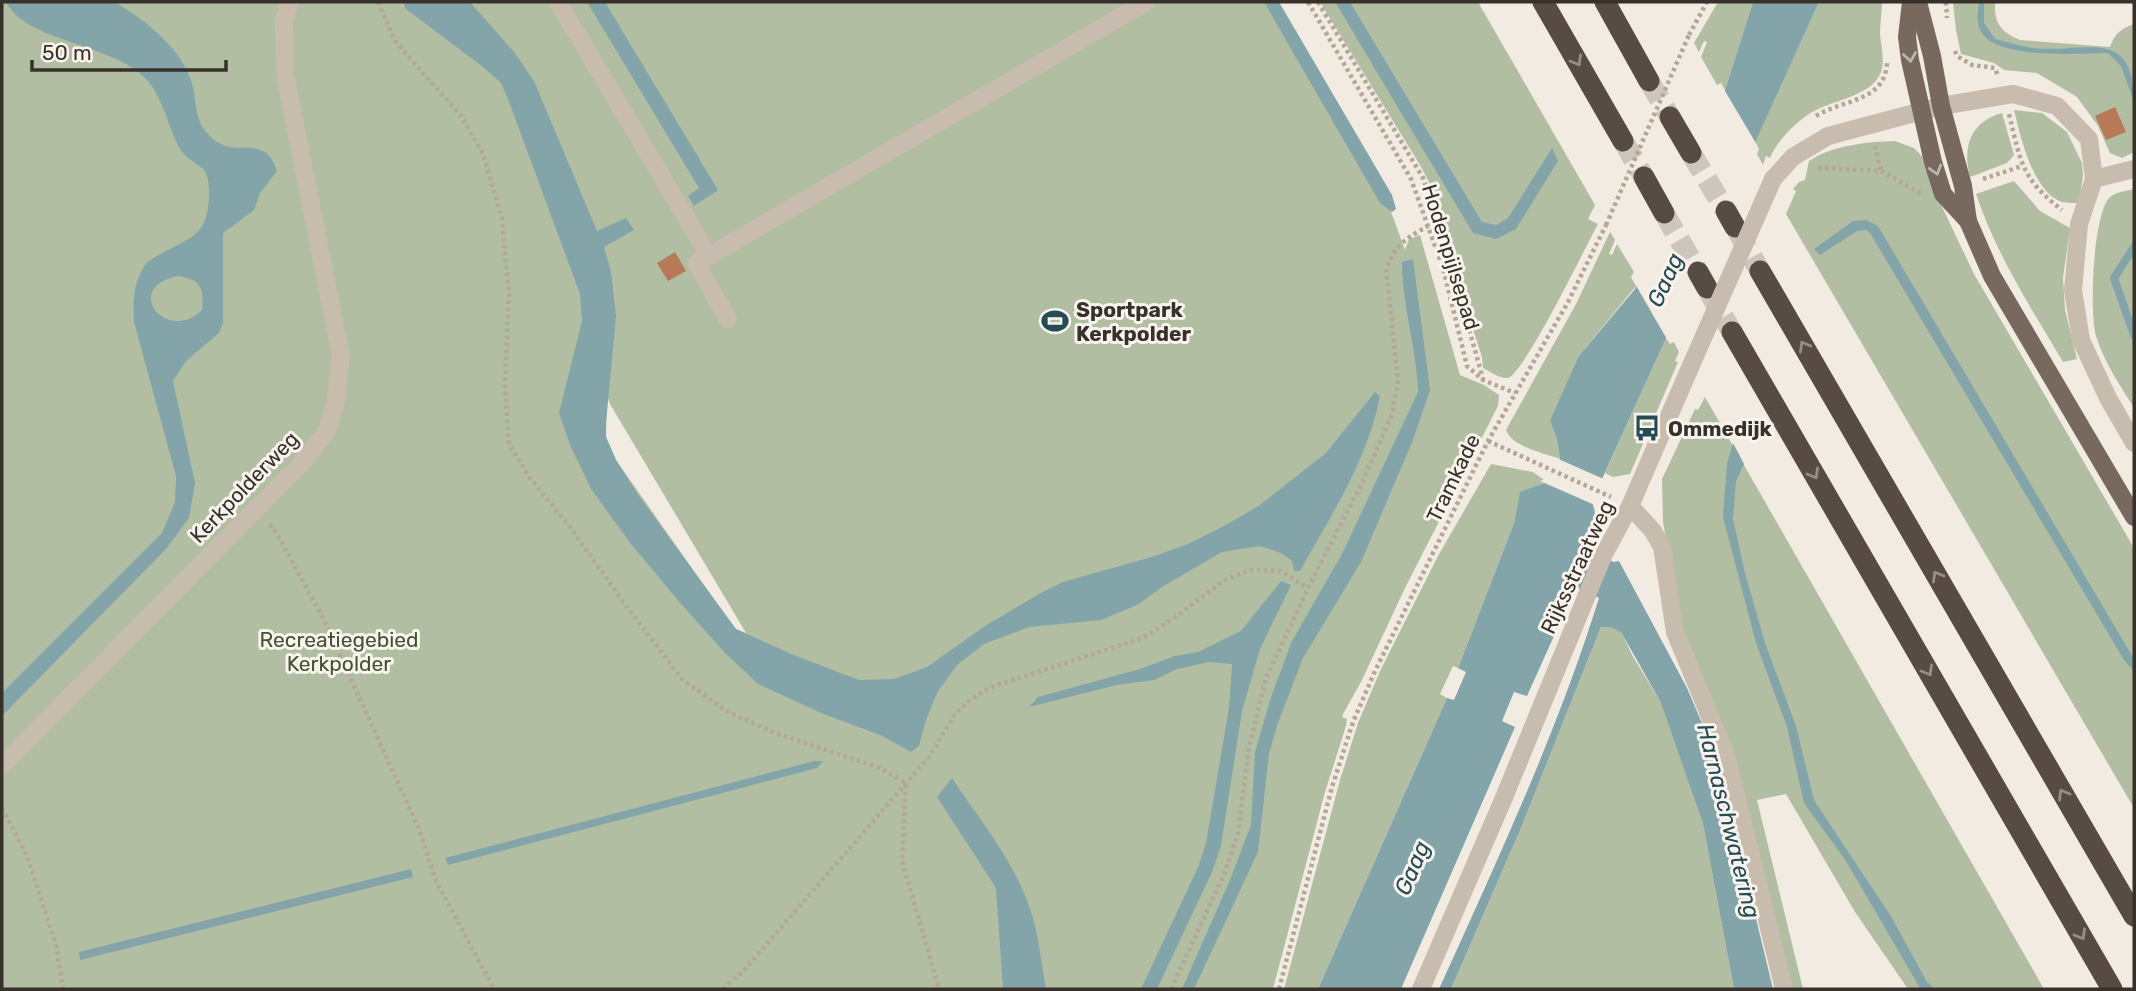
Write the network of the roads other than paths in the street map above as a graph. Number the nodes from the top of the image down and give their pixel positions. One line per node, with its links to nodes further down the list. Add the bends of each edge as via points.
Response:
1 (290, 2): 26 (street, Kerkpolderweg, via 284,20 285,74 341,356 328,429 302,463)
2 (558, 2): 19 (street)
3 (1146, 2): 19 (street)
4 (1543, 2): 12 (highway, one-way to 12)
5 (1605, 2): 8 (highway)
6 (1911, 2): 10 (main road, one-way to 10, via 1907,37)
7 (1917, 2): 9 (main road)
8 (1650, 81)
9 (1941, 106): 10 (street, Rijksstraatweg); 16 (street, Rijksstraatweg, via 2014,94 2057,106 2089,138); 18 (main road)
10 (1920, 111): 18 (main road, one-way to 18, via 1943,194); 24 (street, Rijksstraatweg, bridge, via 1814,142 1777,173)
11 (1670, 117): 13 (highway)
12 (1623, 141)
13 (1692, 153)
14 (2134, 169): 16 (street)
15 (1644, 177): 17 (highway)
16 (2094, 179): 23 (street, via 2079,224 2073,290 2081,340)
17 (1664, 213)
18 (1968, 221): 25 (main road, via 1992,276)
19 (709, 256): 21 (street, via 696,263)
20 (1760, 271): 27 (highway, one-way to 20)
21 (728, 319)
22 (1732, 332): 30 (highway, one-way to 30)
23 (2134, 443)
24 (1630, 506): 28 (street, Rijksstraatweg, via 1603,556); 29 (street, via 1662,547 1675,632 1727,758)
25 (2134, 517)
26 (2, 765)
27 (2134, 916)
28 (1421, 989)
29 (1783, 989)
30 (2112, 989)

